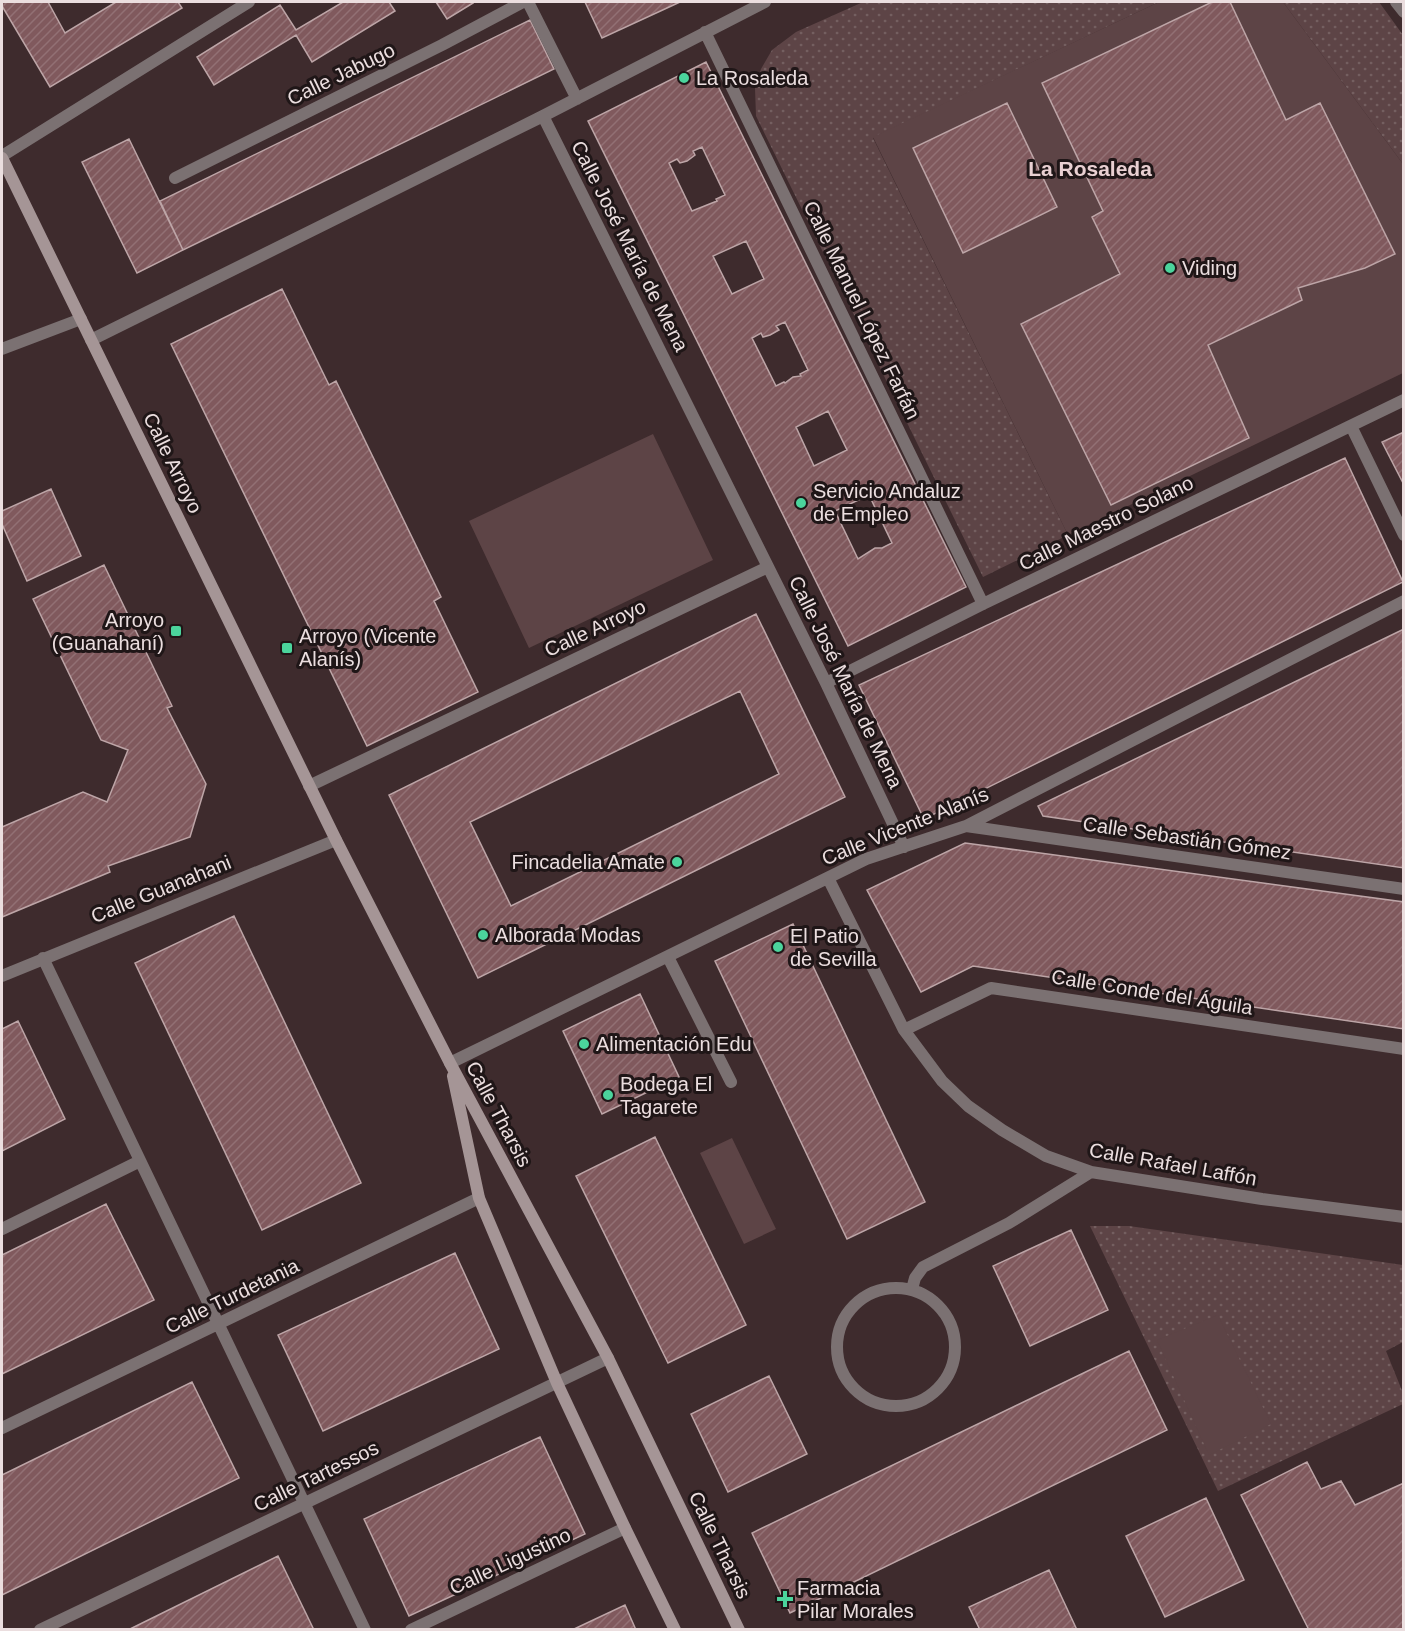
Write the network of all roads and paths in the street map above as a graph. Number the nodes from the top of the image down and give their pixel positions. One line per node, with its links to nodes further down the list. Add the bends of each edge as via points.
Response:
1 (249, 2): 9 (street)
2 (526, 2): 7 (street, Calle Jabugo); 10 (street, Calle Jabugo)
3 (765, 2): 6 (street)
4 (1396, 2): 5 (street)
5 (1404, 12)
6 (705, 32): 7 (street); 19 (street, Calle Manuel López Farfán)
7 (577, 99): 8 (street)
8 (543, 116): 12 (street); 17 (street, Calle José María de Mena)
9 (2, 157): 11 (main road, Calle Arroyo)
10 (175, 178)
11 (81, 319): 12 (main road, Calle Arroyo); 13 (street)
12 (91, 340): 21 (main road, Calle Arroyo)
13 (2, 349)
14 (1404, 400): 15 (street, Calle Maestro Solano)
15 (1351, 426): 16 (street); 19 (street, Calle Maestro Solano)
16 (1404, 535)
17 (768, 567): 20 (street, Calle José María de Mena); 21 (street, Calle Arroyo)
18 (1404, 601): 22 (street, Calle Vicente Alanís)
19 (983, 604): 20 (street, Calle Maestro Solano)
20 (826, 683): 24 (street, Calle José María de Mena)
21 (309, 786): 23 (main road, Calle Arroyo)
22 (966, 826): 24 (street, Calle Vicente Alanís); 26 (street, Calle Sebastián Gómez)
23 (336, 840): 28 (street, Calle Guanahani); 32 (main road, Calle Arroyo)
24 (904, 847): 25 (street, Calle Vicente Alanís, via 866,859)
25 (828, 878): 27 (street, Calle Vicente Alanís); 30 (street, Calle Rafael Laffón)
26 (1404, 889)
27 (668, 957): 32 (street, Calle Vicente Alanís); 33 (street)
28 (44, 958): 29 (street, Calle Guanahani); 34 (street)
29 (2, 976)
30 (904, 1030): 31 (street, Calle Conde del Águila, via 991,988); 35 (street, Calle Rafael Laffón, via 942,1081 968,1106 1046,1156)
31 (1404, 1049)
32 (450, 1063): 36 (main road, Calle Tharsis); 41 (main road, Calle Tharsis)
33 (731, 1082)
34 (140, 1161): 38 (street); 40 (street)
35 (1091, 1172): 37 (street, Calle Rafael Laffón); 39 (street, via 1010,1223 923,1267)
36 (479, 1198): 40 (street, Calle Turdetania); 42 (main road, Calle Tharsis)
37 (1404, 1217)
38 (2, 1229)
39 (912, 1289): 39 (street, via 874,1291 845,1316 837,1334 838,1357 846,1379 862,1396 884,1405 909,1405 933,1394 950,1373 956,1348 951,1322 935,1301)
40 (219, 1324): 43 (street, Calle Turdetania); 44 (street)
41 (608, 1358): 42 (street, Calle Tartessos); 50 (main road, Calle Tharsis)
42 (557, 1383): 44 (street, Calle Tartessos); 45 (main road, Calle Tharsis)
43 (2, 1428)
44 (304, 1503): 46 (street, Calle Tartessos); 47 (street)
45 (625, 1528): 48 (street, Calle Ligustino); 49 (main road, Calle Tharsis)
46 (40, 1629)
47 (365, 1629)
48 (411, 1629)
49 (675, 1629)
50 (739, 1629)

